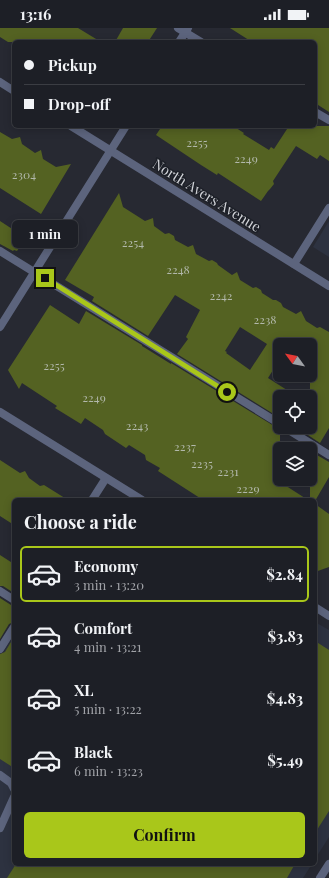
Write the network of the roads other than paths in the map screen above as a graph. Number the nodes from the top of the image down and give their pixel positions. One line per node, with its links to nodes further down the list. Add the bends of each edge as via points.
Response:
1 (183, 29): 2 (street); 3 (street)
2 (180, 40)
3 (197, 40)
4 (0, 82): 5 (street)
5 (12, 90)
6 (317, 113): 7 (street)
7 (329, 120)
8 (74, 128): 10 (street, North Avers Avenue)
9 (125, 128): 10 (street)
10 (110, 151): 13 (street, North Avers Avenue); 14 (street)
11 (329, 208): 13 (street)
12 (0, 251): 14 (street)
13 (294, 264): 15 (street, North Avers Avenue)
14 (34, 272): 16 (street); 18 (street)
15 (329, 286)
16 (0, 327)
17 (0, 412): 21 (street)
18 (273, 420)
19 (295, 434): 20 (street)
20 (329, 455)
21 (106, 478): 22 (street); 23 (street)
22 (93, 498)
23 (139, 498)
24 (0, 591): 25 (street)
25 (12, 599)
26 (317, 608): 27 (street)
27 (329, 616)
28 (12, 630): 29 (street)
29 (0, 649)
30 (0, 775): 31 (street)
31 (12, 785)
32 (12, 801): 33 (street)
33 (0, 828)
34 (329, 864): 35 (street)
35 (320, 878)

